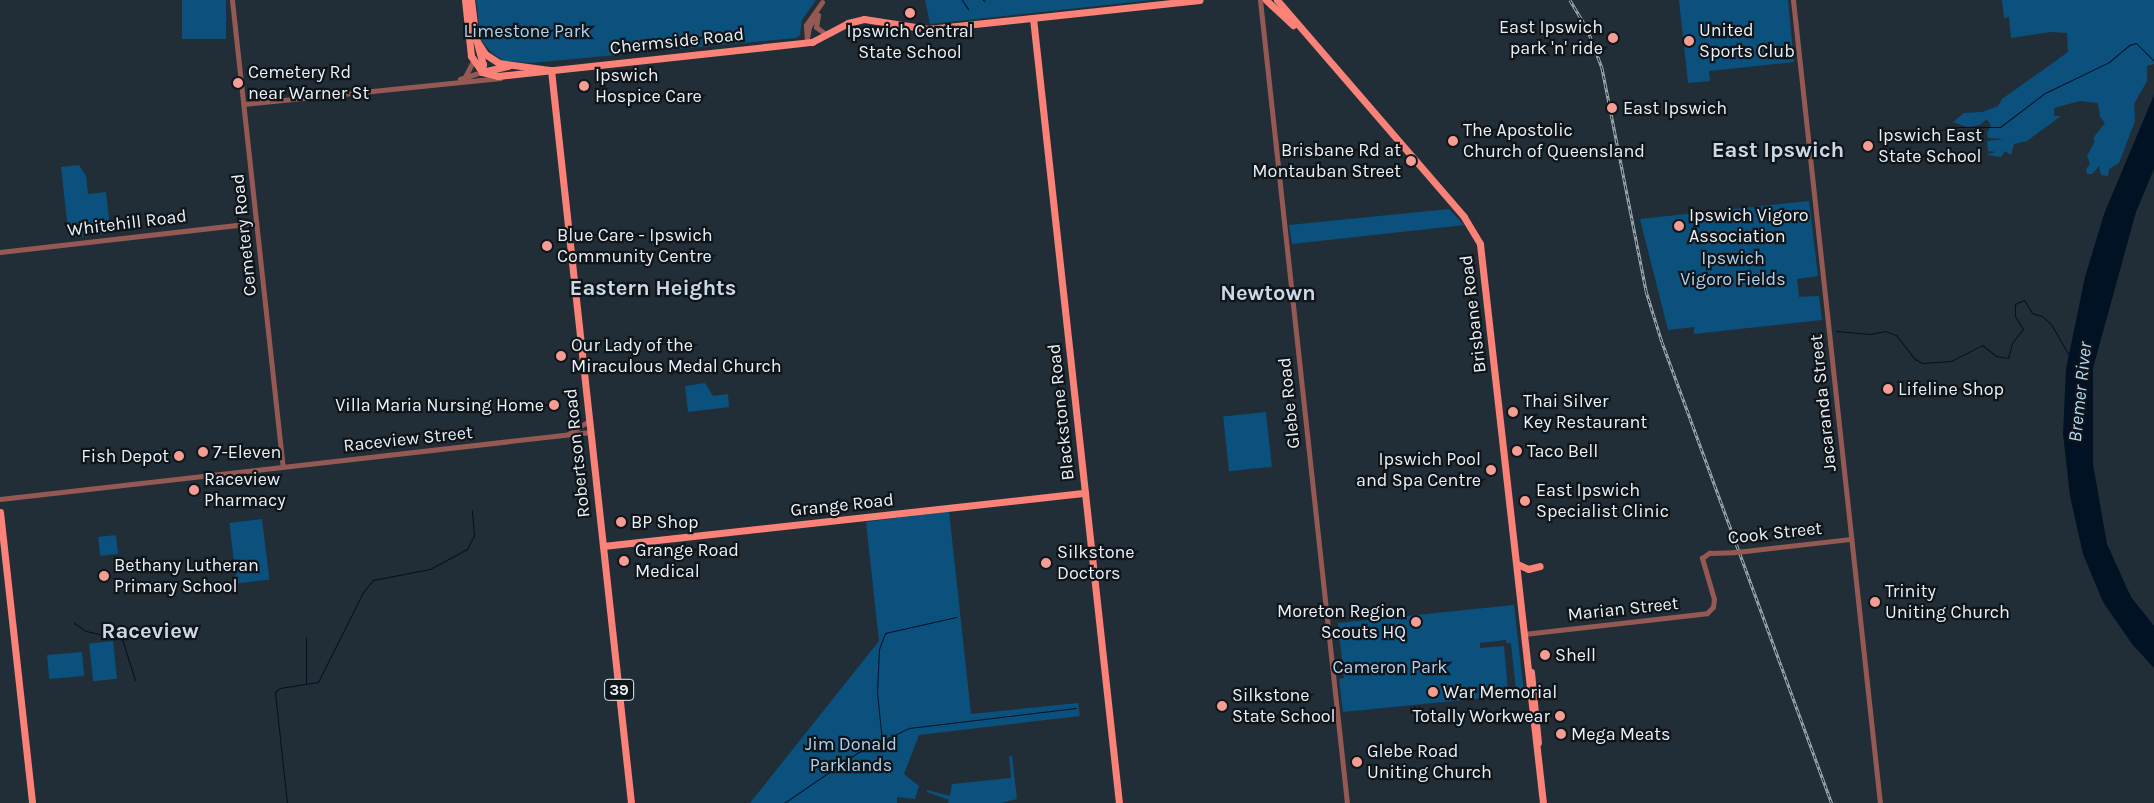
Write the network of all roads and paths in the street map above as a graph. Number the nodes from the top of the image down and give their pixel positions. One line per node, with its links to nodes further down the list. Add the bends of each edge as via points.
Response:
1 (232, 0): 24 (street, Cemetery Road)
2 (465, 0): 14 (main road)
3 (472, 0): 14 (main road)
4 (1199, 0): 12 (main road, Chermside Road)
5 (1260, 0): 11 (street, Glebe Road)
6 (1266, 0): 9 (main road, Brisbane Road)
7 (1793, 0): 34 (street, Jacaranda Street)
8 (822, 1): 10 (street); 17 (street, via 806,24)
9 (1275, 3): 11 (street); 36 (main road, Brisbane Road, via 1464,217 1478,239 1484,262)
10 (818, 12): 15 (street, via 816,27); 17 (street, via 809,27)
11 (1261, 12): 43 (street, Glebe Road)
12 (1033, 18): 13 (main road, Chermside Road, via 928,29); 31 (main road, Blackstone Road)
13 (900, 23): 15 (main road, Chermside Road, via 880,15 861,15); 17 (main road, Chermside Road, via 861,19 816,41)
14 (471, 26): 16 (main road); 18 (main road)
15 (823, 32): 17 (main road, Chermside Road)
16 (476, 40): 19 (main road, via 490,58); 21 (main road)
17 (807, 41): 20 (main road, Chermside Road)
18 (474, 61): 21 (main road); 23 (street)
19 (509, 66): 20 (main road, Chermside Road); 21 (main road, Chermside Road)
20 (551, 70): 22 (main road, Chermside Road); 27 (main road, Robertson Road / 39)
21 (482, 72): 22 (main road); 23 (street, Chermside Road)
22 (508, 76): 23 (street, Chermside Road)
23 (464, 79): 24 (street, Chermside Road)
24 (244, 104): 25 (street, Cemetery Road)
25 (256, 223): 26 (street, Whitehill Road); 30 (street, Cemetery Road)
26 (0, 252)
27 (589, 421): 28 (main road, Robertson Road / 39); 29 (street)
28 (590, 432): 29 (street, Raceview Street); 35 (main road, Robertson Road / 39)
29 (565, 435): 30 (street, Raceview Street)
30 (284, 466): 32 (street, Raceview Street)
31 (1085, 493): 35 (main road, Grange Road); 42 (main road, Blackstone Road)
32 (0, 499)
33 (0, 512): 40 (main road)
34 (1851, 539): 38 (street, Cook Street, bridge, via 1702,556 1701,565); 45 (street, Jacaranda Street)
35 (603, 546): 41 (main road, Robertson Road / 39)
36 (1517, 564): 37 (main road, via 1528,569); 39 (main road, Brisbane Road)
37 (1540, 566)
38 (1714, 599): 39 (street, Marian Street, via 1712,610 1704,614)
39 (1524, 634): 44 (main road, Brisbane Road)
40 (32, 803)
41 (631, 803)
42 (1119, 803)
43 (1347, 803)
44 (1543, 803)
45 (1880, 803)

